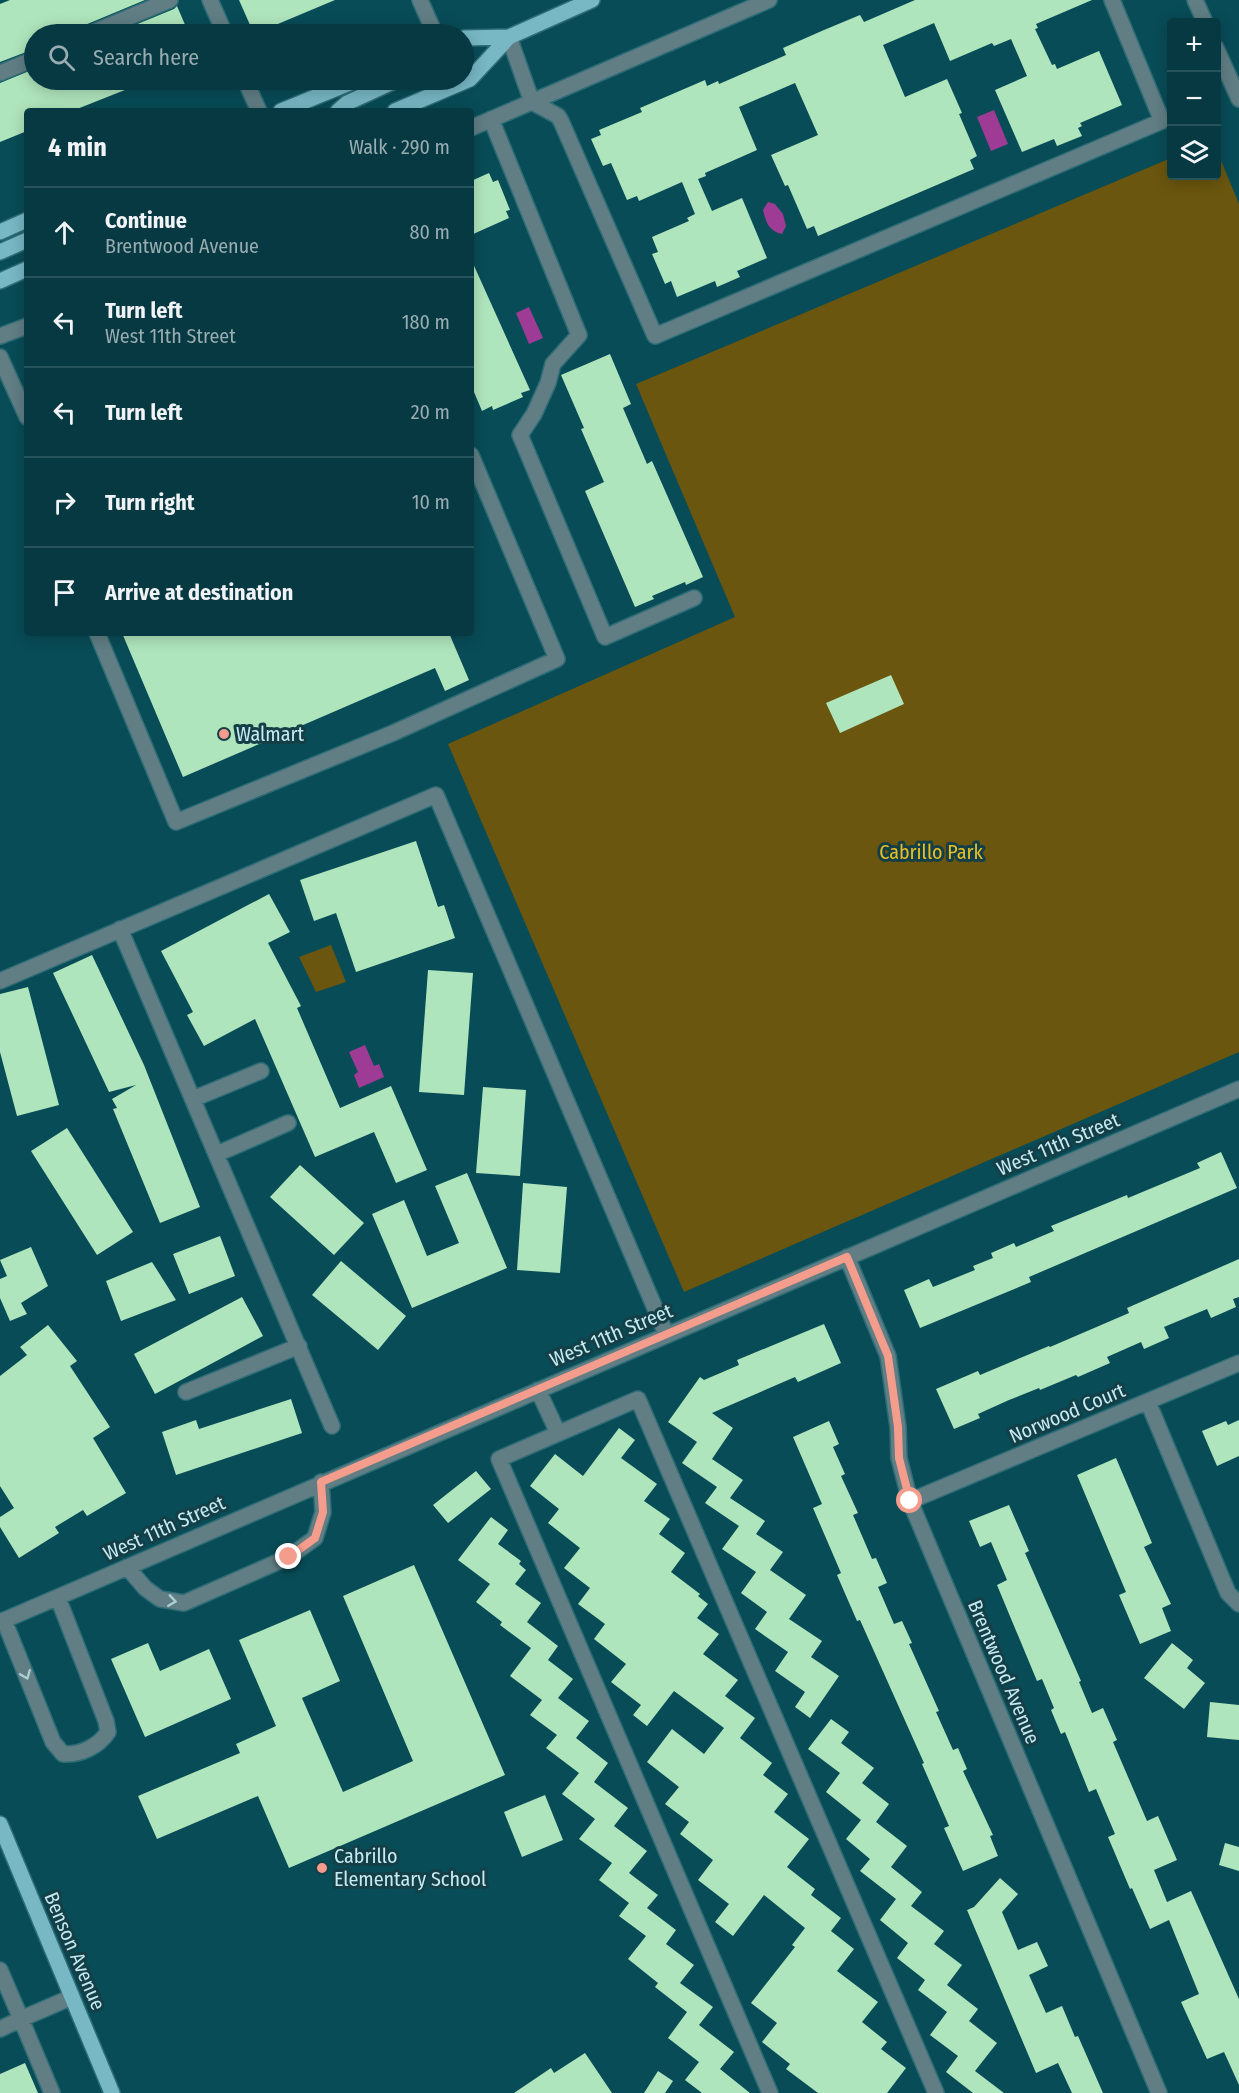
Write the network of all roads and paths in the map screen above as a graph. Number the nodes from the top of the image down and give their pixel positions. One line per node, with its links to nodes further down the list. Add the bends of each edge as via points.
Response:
1 (170, 0): 9 (street)
2 (210, 0): 10 (street)
3 (420, 0): 11 (street)
4 (592, 0): 12 (main road)
5 (769, 0): 23 (street)
6 (1112, 0): 23 (street, via 1162,121 655,336 561,121)
7 (1195, 0): 8 (street)
8 (1203, 18)
9 (113, 24)
10 (221, 24)
11 (431, 24)
12 (509, 37): 13 (main road); 17 (main road); 23 (street)
13 (474, 39)
14 (1221, 59): 22 (street)
15 (24, 63): 16 (street)
16 (0, 74)
17 (474, 75)
18 (250, 90): 24 (street)
19 (332, 90): 25 (main road)
20 (375, 90): 26 (main road)
21 (444, 90): 27 (main road)
22 (1239, 99)
23 (532, 102): 28 (street)
24 (258, 108)
25 (288, 108)
26 (341, 108)
27 (402, 108)
28 (491, 119): 29 (street); 41 (street, via 579,335 553,364 534,414 520,435 604,637)
29 (474, 127)
30 (24, 221): 31 (main road)
31 (0, 232)
32 (24, 241): 33 (main road)
33 (0, 252)
34 (24, 271): 35 (main road)
35 (0, 281)
36 (24, 327): 37 (street)
37 (0, 336)
38 (0, 357): 39 (street)
39 (24, 410)
40 (474, 462): 42 (street, via 557,659 393,733 176,822)
41 (694, 598)
42 (98, 636)
43 (120, 929): 44 (street); 47 (street); 51 (street, via 436,795)
44 (0, 981)
45 (261, 1071): 47 (street)
46 (1239, 1089): 50 (street, West 11th Street)
47 (193, 1099): 49 (street)
48 (288, 1123): 49 (street)
49 (217, 1154): 52 (street)
50 (847, 1257): 51 (street, West 11th Street); 60 (street, Brentwood Avenue, via 888,1356 899,1458)
51 (666, 1334): 54 (street, West 11th Street)
52 (299, 1346): 55 (street); 57 (street)
53 (1239, 1363): 56 (street, Norwood Court)
54 (538, 1390): 58 (street); 59 (street, West 11th Street)
55 (186, 1392)
56 (1148, 1402): 60 (street, Norwood Court); 63 (street, via 1228,1593)
57 (332, 1426)
58 (558, 1434): 73 (street, via 499,1459); 74 (street, via 638,1399)
59 (321, 1482): 61 (street, West 11th Street); 61 (street, one-way to 59, via 160,1599 184,1603 205,1594 289,1557 315,1538 323,1512)
60 (910, 1501): 75 (street, Brentwood Avenue)
61 (127, 1567): 62 (street, West 11th Street)
62 (58, 1598): 64 (street, West 11th Street); 64 (street, one-way to 62, via 53,1742 63,1754 74,1755 101,1743 108,1732)
63 (1239, 1604)
64 (2, 1621)
65 (0, 1824): 66 (main road, Benson Avenue)
66 (5, 1850): 68 (main road, Benson Avenue)
67 (0, 1970): 69 (street)
68 (72, 1997): 69 (street); 72 (main road, Benson Avenue)
69 (21, 2019): 70 (street); 71 (street)
70 (0, 2028)
71 (52, 2093)
72 (112, 2093)
73 (770, 2093)
74 (936, 2093)
75 (1158, 2093)

